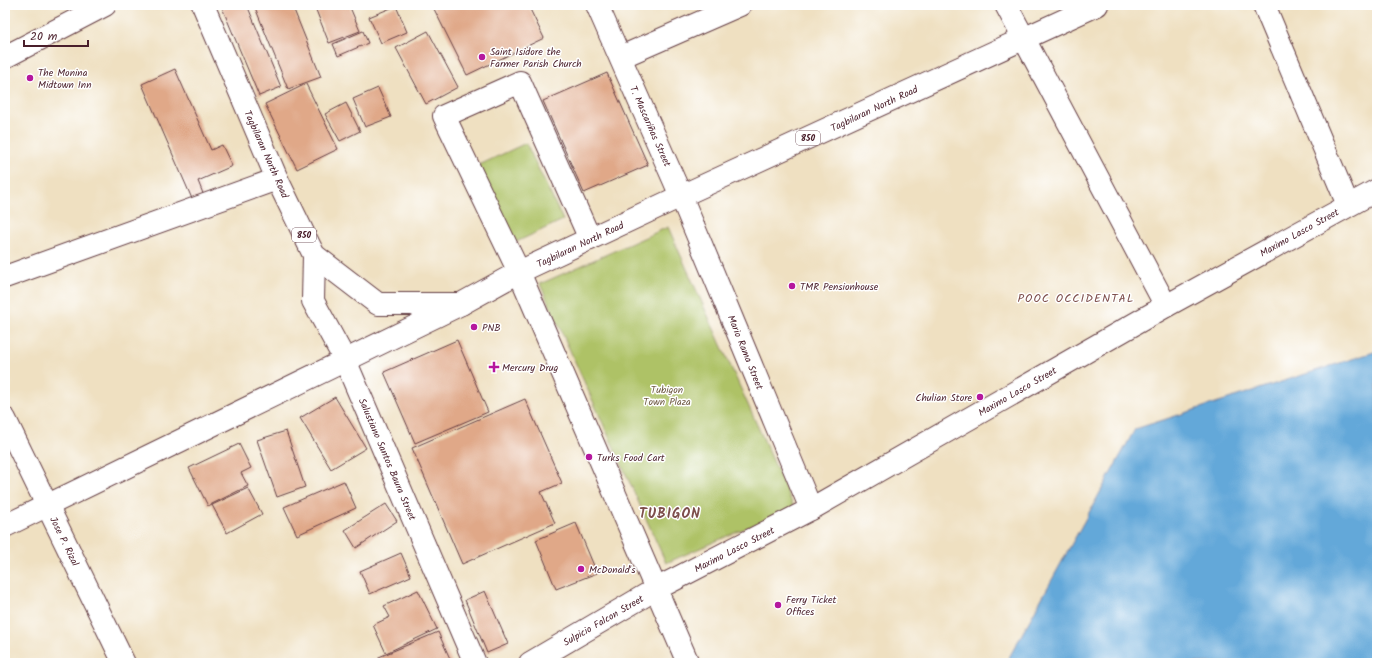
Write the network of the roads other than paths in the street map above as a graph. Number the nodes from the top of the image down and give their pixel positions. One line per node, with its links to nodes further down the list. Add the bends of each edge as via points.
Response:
1 (105, 5): 10 (street)
2 (203, 5): 11 (street, Tagbilaran North Road / 850)
3 (597, 5): 9 (street, T. Mascariñas Street)
4 (740, 5): 9 (street)
5 (1006, 5): 8 (street)
6 (1097, 5): 8 (street, Tagbilaran North Road / 850)
7 (1264, 5): 14 (street)
8 (1024, 39): 13 (street, Tagbilaran North Road / 850); 20 (street)
9 (621, 57): 13 (street, T. Mascariñas Street)
10 (5, 58)
11 (277, 179): 16 (street, Tagbilaran North Road / 850); 18 (street)
12 (1377, 190): 14 (street, Maximo Lasco Street)
13 (682, 196): 15 (street, Tagbilaran North Road / 850); 24 (street, Mario Rama Street)
14 (1348, 205): 20 (street, Maximo Lasco Street)
15 (590, 239): 17 (street, Tagbilaran North Road / 850); 17 (street, via 520,82 444,116)
16 (314, 254): 19 (street, Tagbilaran North Road / 850, via 378,304); 21 (street, Salustiano Santos Baura Street, via 313,301)
17 (519, 272): 19 (street, Tagbilaran North Road / 850); 26 (street)
18 (5, 277)
19 (461, 304): 21 (street)
20 (1166, 306): 24 (street, Maximo Lasco Street)
21 (345, 360): 23 (street); 28 (street, Salustiano Santos Baura Street)
22 (5, 419): 23 (street, Jose P. Rizal)
23 (48, 505): 25 (street); 27 (street, Jose P. Rizal)
24 (811, 509): 26 (street, Maximo Lasco Street)
25 (5, 526)
26 (656, 589): 29 (street, Sulpicio Falcon Street); 30 (street)
27 (124, 663)
28 (476, 663)
29 (530, 663)
30 (688, 663)

